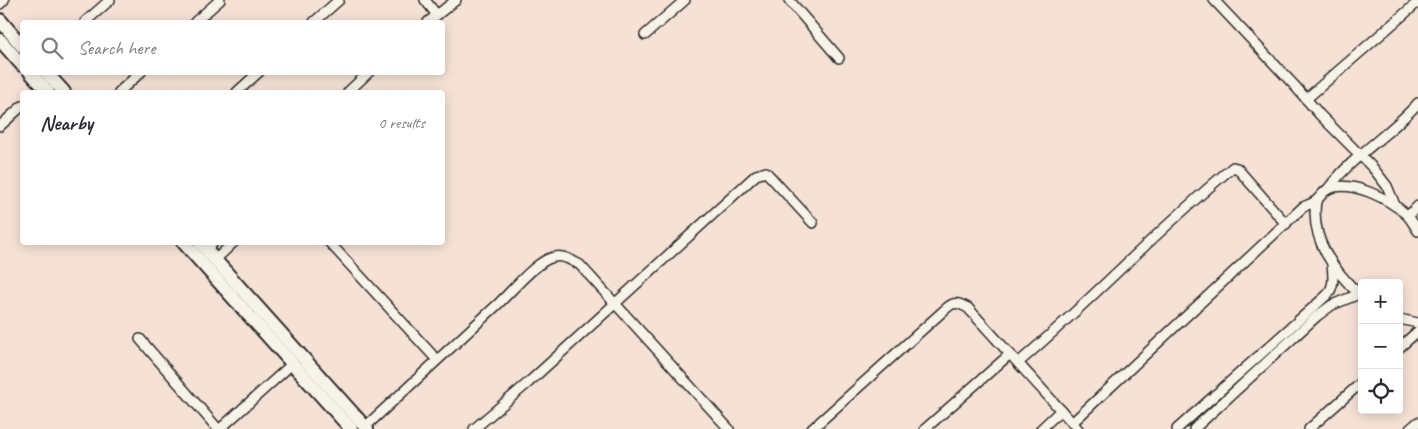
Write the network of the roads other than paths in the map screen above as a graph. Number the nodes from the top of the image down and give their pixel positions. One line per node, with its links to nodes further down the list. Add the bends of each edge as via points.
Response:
1 (4, 0): 12 (street)
2 (110, 0): 15 (street)
3 (220, 0): 16 (street)
4 (339, 0): 17 (street)
5 (425, 0): 13 (street)
6 (456, 0): 11 (street)
7 (685, 0): 19 (street)
8 (789, 0): 22 (street)
9 (1214, 0): 34 (street)
10 (1418, 2): 34 (street)
11 (444, 3): 13 (street)
12 (0, 4)
13 (437, 15): 18 (street)
14 (0, 20): 21 (street)
15 (87, 20)
16 (197, 20)
17 (316, 20)
18 (431, 20)
19 (645, 35)
20 (0, 40): 23 (street)
21 (20, 44)
22 (839, 58)
23 (20, 63)
24 (32, 75): 29 (street)
25 (49, 75): 30 (street)
26 (138, 75): 31 (street)
27 (256, 75): 32 (street)
28 (366, 75): 33 (street)
29 (42, 90)
30 (62, 90)
31 (121, 90)
32 (238, 90)
33 (350, 90)
34 (1306, 99): 38 (street)
35 (1418, 103): 38 (street)
36 (20, 108): 37 (street)
37 (0, 126)
38 (1360, 155): 39 (street); 41 (street, via 1387,186)
39 (1327, 190): 40 (street); 41 (street, via 1338,186 1353,187 1377,195)
40 (1316, 201): 45 (street, via 1303,207); 51 (street, via 1315,226)
41 (1395, 206): 43 (street)
42 (1418, 206): 43 (street)
43 (1408, 216): 46 (street)
44 (813, 223): 54 (street, via 766,172 756,175)
45 (1286, 224): 62 (street, via 1233,167); 67 (street)
46 (1417, 227)
47 (186, 245): 63 (street)
48 (223, 245): 50 (street)
49 (332, 245): 61 (street)
50 (208, 249): 68 (street)
51 (1332, 264): 52 (street); 77 (street, via 1331,291)
52 (1358, 293)
53 (1358, 296): 69 (street, via 1332,305 1317,316)
54 (615, 303): 61 (street, via 580,265 560,256 548,259 521,280); 72 (street); 73 (street)
55 (1403, 320): 56 (street)
56 (1418, 323)
57 (1418, 331): 59 (street)
58 (140, 339): 70 (street)
59 (1403, 344)
60 (1010, 354): 62 (street); 74 (street, via 968,308 959,303 951,304); 75 (street)
61 (437, 360): 68 (street)
62 (1018, 363): 65 (street)
63 (292, 364): 70 (street); 71 (street)
64 (1358, 386): 78 (street)
65 (1061, 410): 67 (street); 76 (street)
66 (1418, 422): 79 (street)
67 (1075, 426)
68 (366, 428)
69 (1195, 428)
70 (219, 429)
71 (349, 429)
72 (474, 429)
73 (729, 429)
74 (812, 429)
75 (925, 429)
76 (1041, 429)
77 (1177, 429)
78 (1310, 429)
79 (1410, 429)

